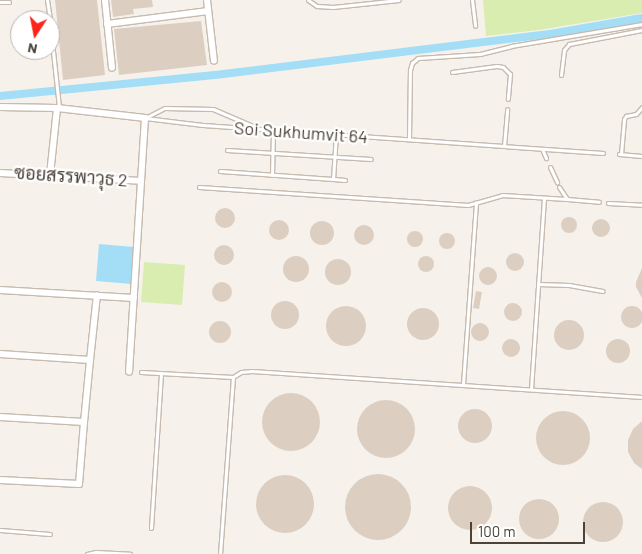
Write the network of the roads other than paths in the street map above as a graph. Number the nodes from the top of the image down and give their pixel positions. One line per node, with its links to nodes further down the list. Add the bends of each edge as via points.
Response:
1 (105, 0): 9 (street)
2 (207, 0): 8 (street)
3 (308, 0): 4 (lane, via 317,6 333,7)
4 (399, 0)
5 (472, 0): 11 (lane)
6 (0, 2): 7 (lane)
7 (9, 2)
8 (208, 11): 9 (street); 14 (street)
9 (107, 24): 15 (street)
10 (642, 24): 27 (lane, via 480,54 418,58 410,70)
11 (475, 26)
12 (642, 30): 17 (lane, via 566,46)
13 (54, 60): 21 (lane)
14 (214, 61)
15 (112, 68)
16 (452, 72): 18 (lane, via 504,67 510,74)
17 (560, 75)
18 (508, 99)
19 (1, 107): 21 (street, Soi Sukhumvit 64)
20 (642, 107): 33 (lane, via 624,119 620,154)
21 (58, 108): 23 (street, Soi Sukhumvit 64); 40 (street)
22 (507, 109): 28 (lane)
23 (145, 118): 24 (lane, Soi Sukhumvit 64); 24 (lane, via 165,108 213,110); 44 (street)
24 (260, 129): 25 (lane, Soi Sukhumvit 64)
25 (273, 130): 26 (lane, Soi Sukhumvit 64); 31 (lane)
26 (336, 134): 27 (lane, Soi Sukhumvit 64); 34 (lane)
27 (409, 139): 28 (lane, Soi Sukhumvit 64)
28 (504, 146): 29 (lane, Soi Sukhumvit 64)
29 (542, 149): 32 (lane, Soi Sukhumvit 64); 35 (lane)
30 (228, 150): 31 (lane)
31 (273, 153): 34 (lane); 41 (lane)
32 (603, 153)
33 (642, 156)
34 (335, 157): 36 (lane); 42 (lane)
35 (546, 158)
36 (371, 159)
37 (550, 167): 45 (lane)
38 (220, 172): 41 (lane)
39 (0, 173): 40 (street, ซอยสรรพาวุธ 2)
40 (50, 175): 44 (street, ซอยสรรพาวุธ 2)
41 (272, 175): 42 (lane)
42 (333, 179): 43 (lane)
43 (345, 180)
44 (142, 181): 58 (street)
45 (557, 182)
46 (199, 187): 50 (lane, via 457,205)
47 (559, 187): 49 (lane)
48 (544, 198): 49 (lane); 50 (lane, via 502,195); 54 (lane)
49 (567, 199): 51 (lane)
50 (476, 202): 65 (lane)
51 (598, 202)
52 (608, 203): 53 (lane)
53 (642, 205)
54 (538, 284): 56 (lane, via 569,284); 66 (lane)
55 (0, 290): 57 (street)
56 (602, 291)
57 (97, 295): 58 (street); 60 (street)
58 (134, 298): 61 (street)
59 (0, 354): 60 (street)
60 (90, 360): 69 (street)
61 (129, 371)
62 (141, 372): 63 (lane)
63 (161, 373): 64 (lane); 71 (lane)
64 (233, 377): 65 (lane, via 240,372 252,371); 76 (lane)
65 (463, 384): 66 (lane)
66 (531, 389): 67 (lane)
67 (642, 397)
68 (0, 417): 69 (street)
69 (84, 422): 70 (street, via 79,484)
70 (0, 480)
71 (151, 528)
72 (0, 530): 73 (lane)
73 (50, 534)
74 (86, 554): 75 (lane)
75 (130, 554)
76 (220, 554)

